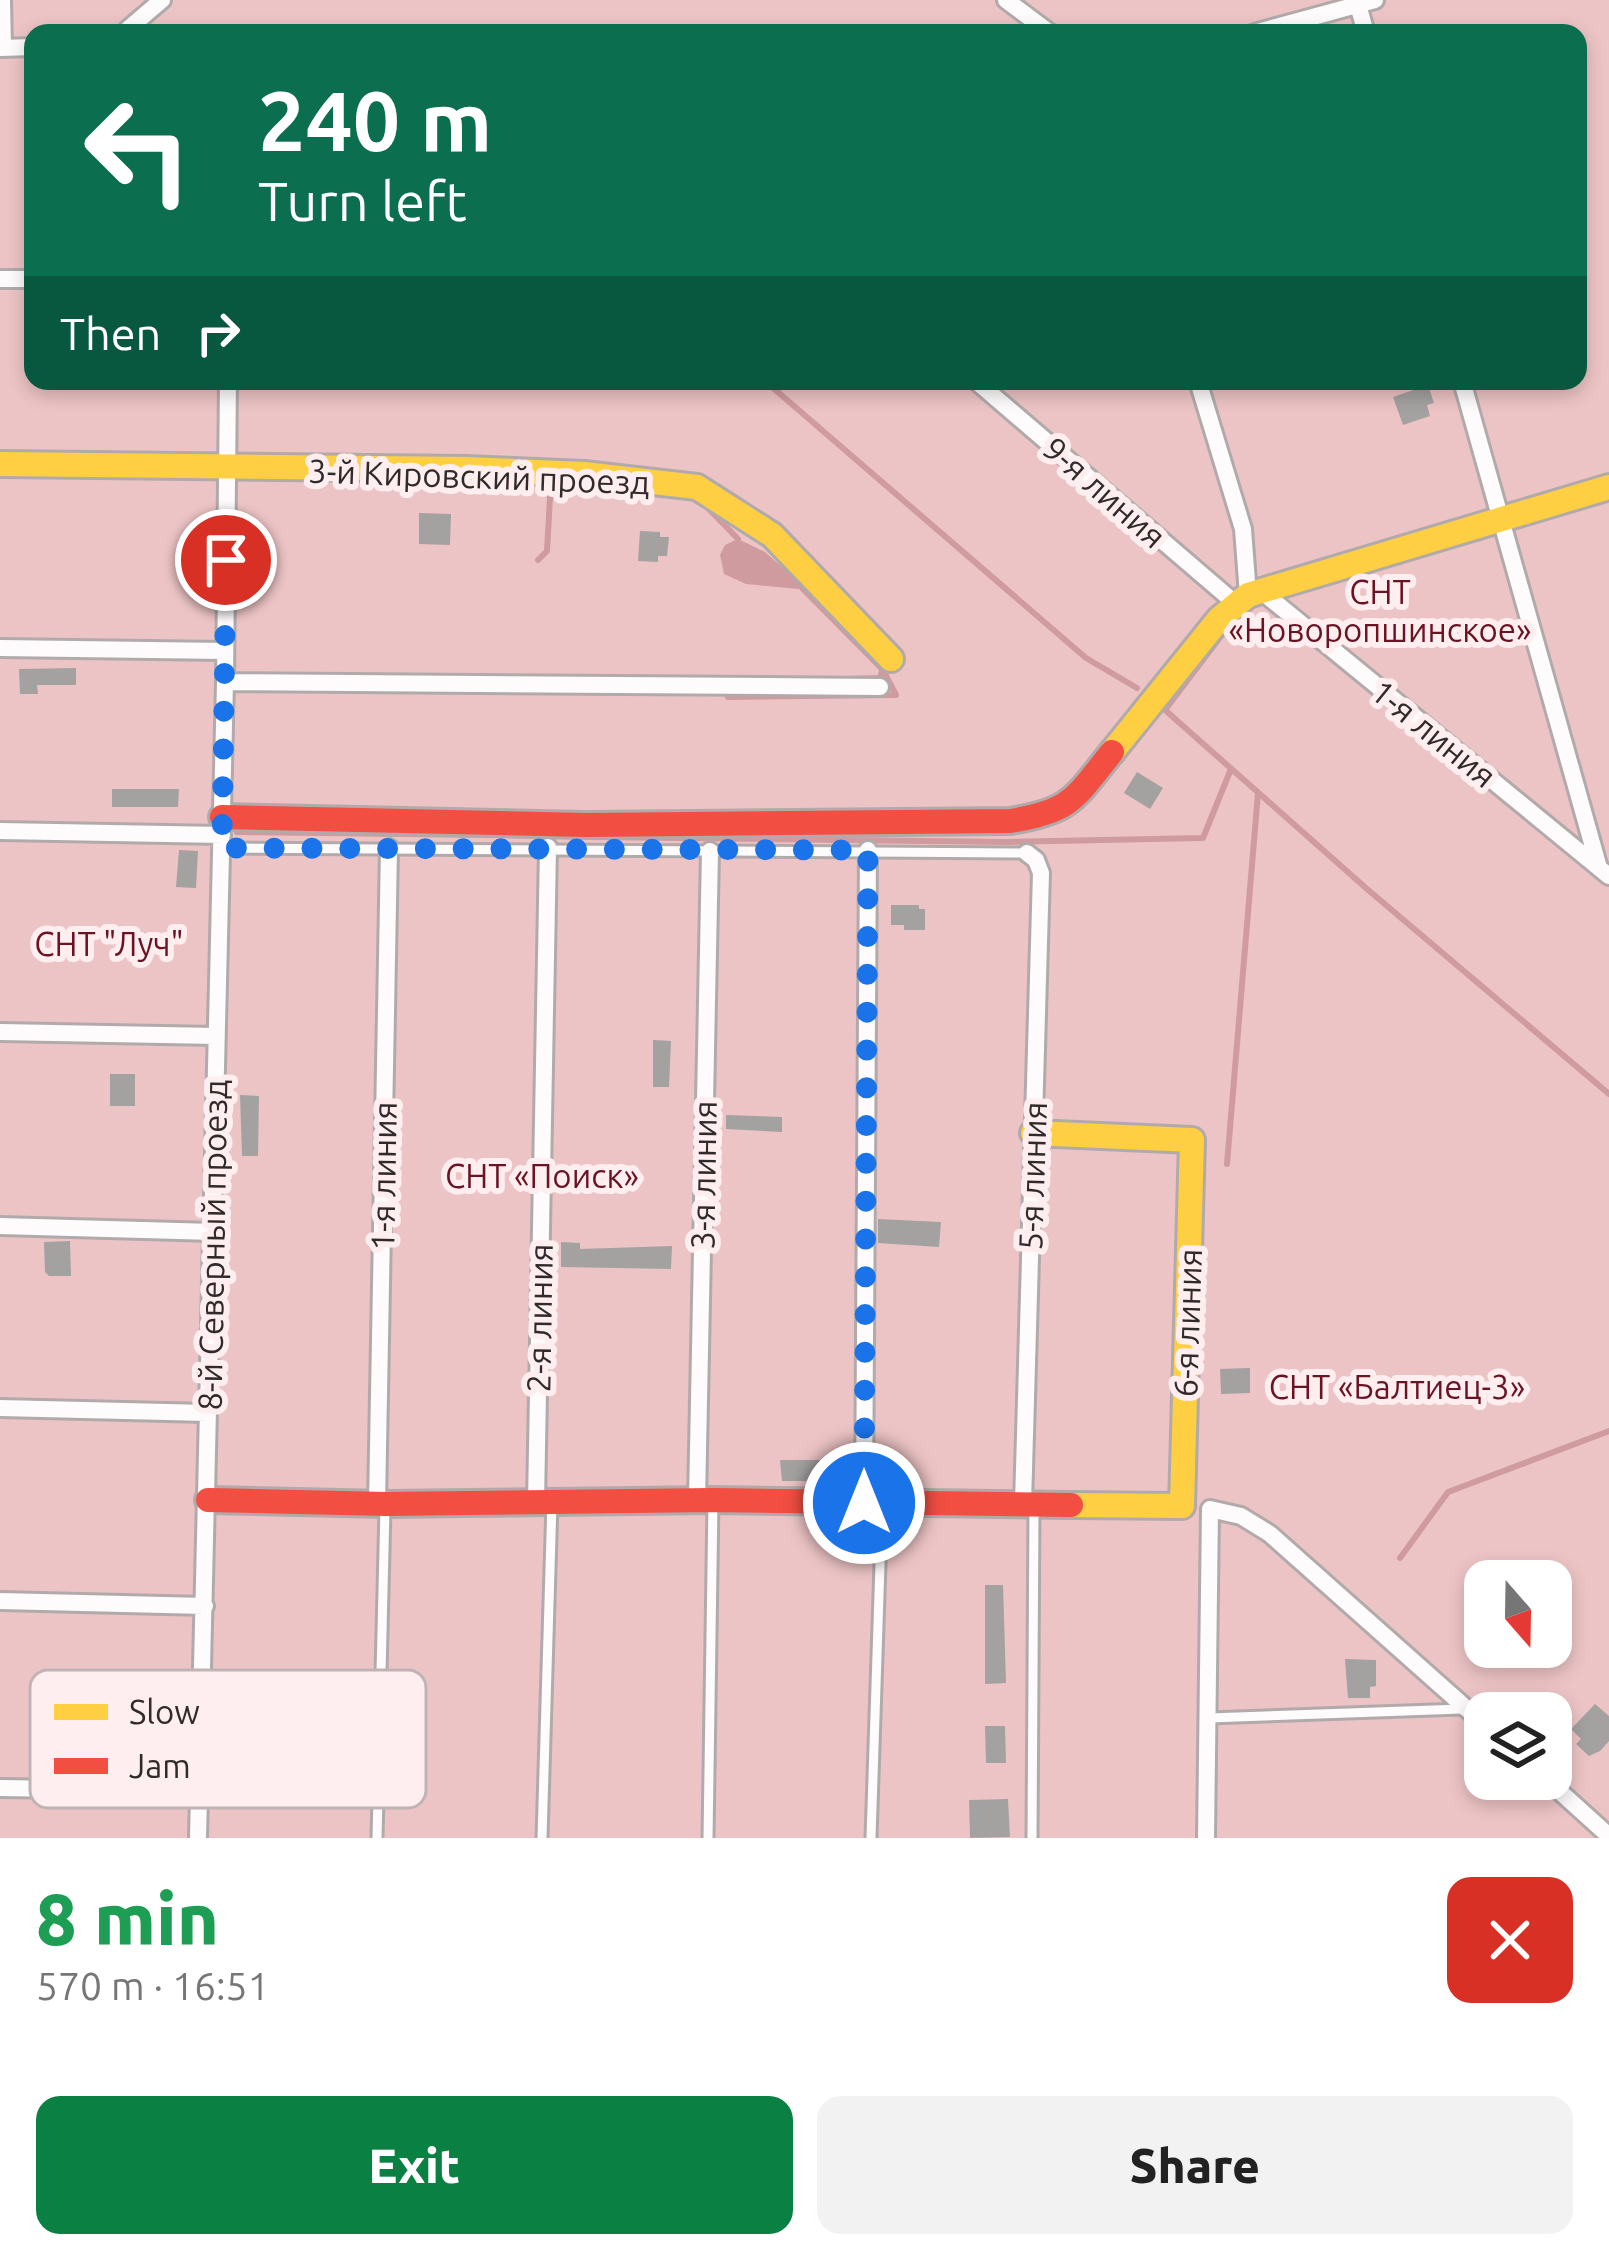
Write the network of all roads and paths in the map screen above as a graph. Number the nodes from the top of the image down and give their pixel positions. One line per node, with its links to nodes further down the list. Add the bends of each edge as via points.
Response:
1 (2, 0): 8 (street)
2 (162, 0): 5 (street)
3 (1006, 0): 6 (street)
4 (1363, 2): 7 (street)
5 (133, 24)
6 (1038, 24)
7 (1286, 24)
8 (1, 48)
9 (228, 390): 14 (street, 8-й Северный проезд)
10 (987, 390): 17 (street, 9-я линия)
11 (1201, 390): 17 (street, via 1244,529)
12 (1464, 390): 16 (street)
13 (0, 464): 14 (street, 3-й Кировский проезд)
14 (227, 469): 19 (street, 8-й Северный проезд); 20 (street, 3-й Кировский проезд, via 513,471 697,487 772,535)
15 (1609, 488): 16 (street)
16 (1499, 517): 17 (street); 30 (street)
17 (1248, 596): 24 (street, via 1073,801 1053,814); 30 (street, 1-я линия)
18 (0, 648): 19 (street)
19 (225, 651): 21 (street, 8-й Северный проезд)
20 (891, 659)
21 (225, 682): 22 (street); 24 (street, 8-й Северный проезд)
22 (880, 687)
23 (0, 831): 24 (street)
24 (222, 834): 26 (lane); 32 (street, 8-й Северный проезд)
25 (548, 847): 26 (lane); 28 (lane); 40 (street, 2-я линия)
26 (389, 848): 42 (street, 1-я линия)
27 (868, 850): 28 (lane); 29 (lane); 41 (street)
28 (710, 851): 39 (street, 3-я линия)
29 (1027, 853): 33 (street, 5-я линия, via 1041,872)
30 (1604, 873)
31 (0, 1032): 32 (street)
32 (216, 1036): 35 (street, 8-й Северный проезд)
33 (1033, 1132): 43 (street, 5-я линия); 44 (street, 6-я линия, via 1192,1140)
34 (0, 1226): 35 (street)
35 (214, 1232): 37 (street, 8-й Северный проезд)
36 (0, 1408): 37 (street)
37 (208, 1413): 38 (street, 8-й Северный проезд)
38 (208, 1500): 42 (street); 47 (street, 8-й Северный проезд)
39 (705, 1500): 40 (street); 41 (street); 62 (lane)
40 (544, 1502): 42 (street); 61 (lane)
41 (873, 1503): 43 (street); 63 (lane)
42 (381, 1504): 49 (lane)
43 (1029, 1505): 44 (street); 64 (lane)
44 (1182, 1506): 45 (lane)
45 (1210, 1509): 50 (street, via 1270,1534); 52 (street)
46 (0, 1601): 47 (street)
47 (205, 1606): 48 (street, 8-й Северный проезд)
48 (203, 1670)
49 (379, 1670)
50 (1464, 1706)
51 (1464, 1709): 52 (lane)
52 (1208, 1718): 65 (street)
53 (0, 1788): 54 (street)
54 (30, 1788)
55 (1569, 1800): 58 (street)
56 (199, 1808): 59 (street, 8-й Северный проезд)
57 (377, 1808): 60 (lane)
58 (1609, 1836)
59 (198, 1838)
60 (377, 1838)
61 (542, 1838)
62 (708, 1838)
63 (871, 1838)
64 (1031, 1838)
65 (1206, 1838)

